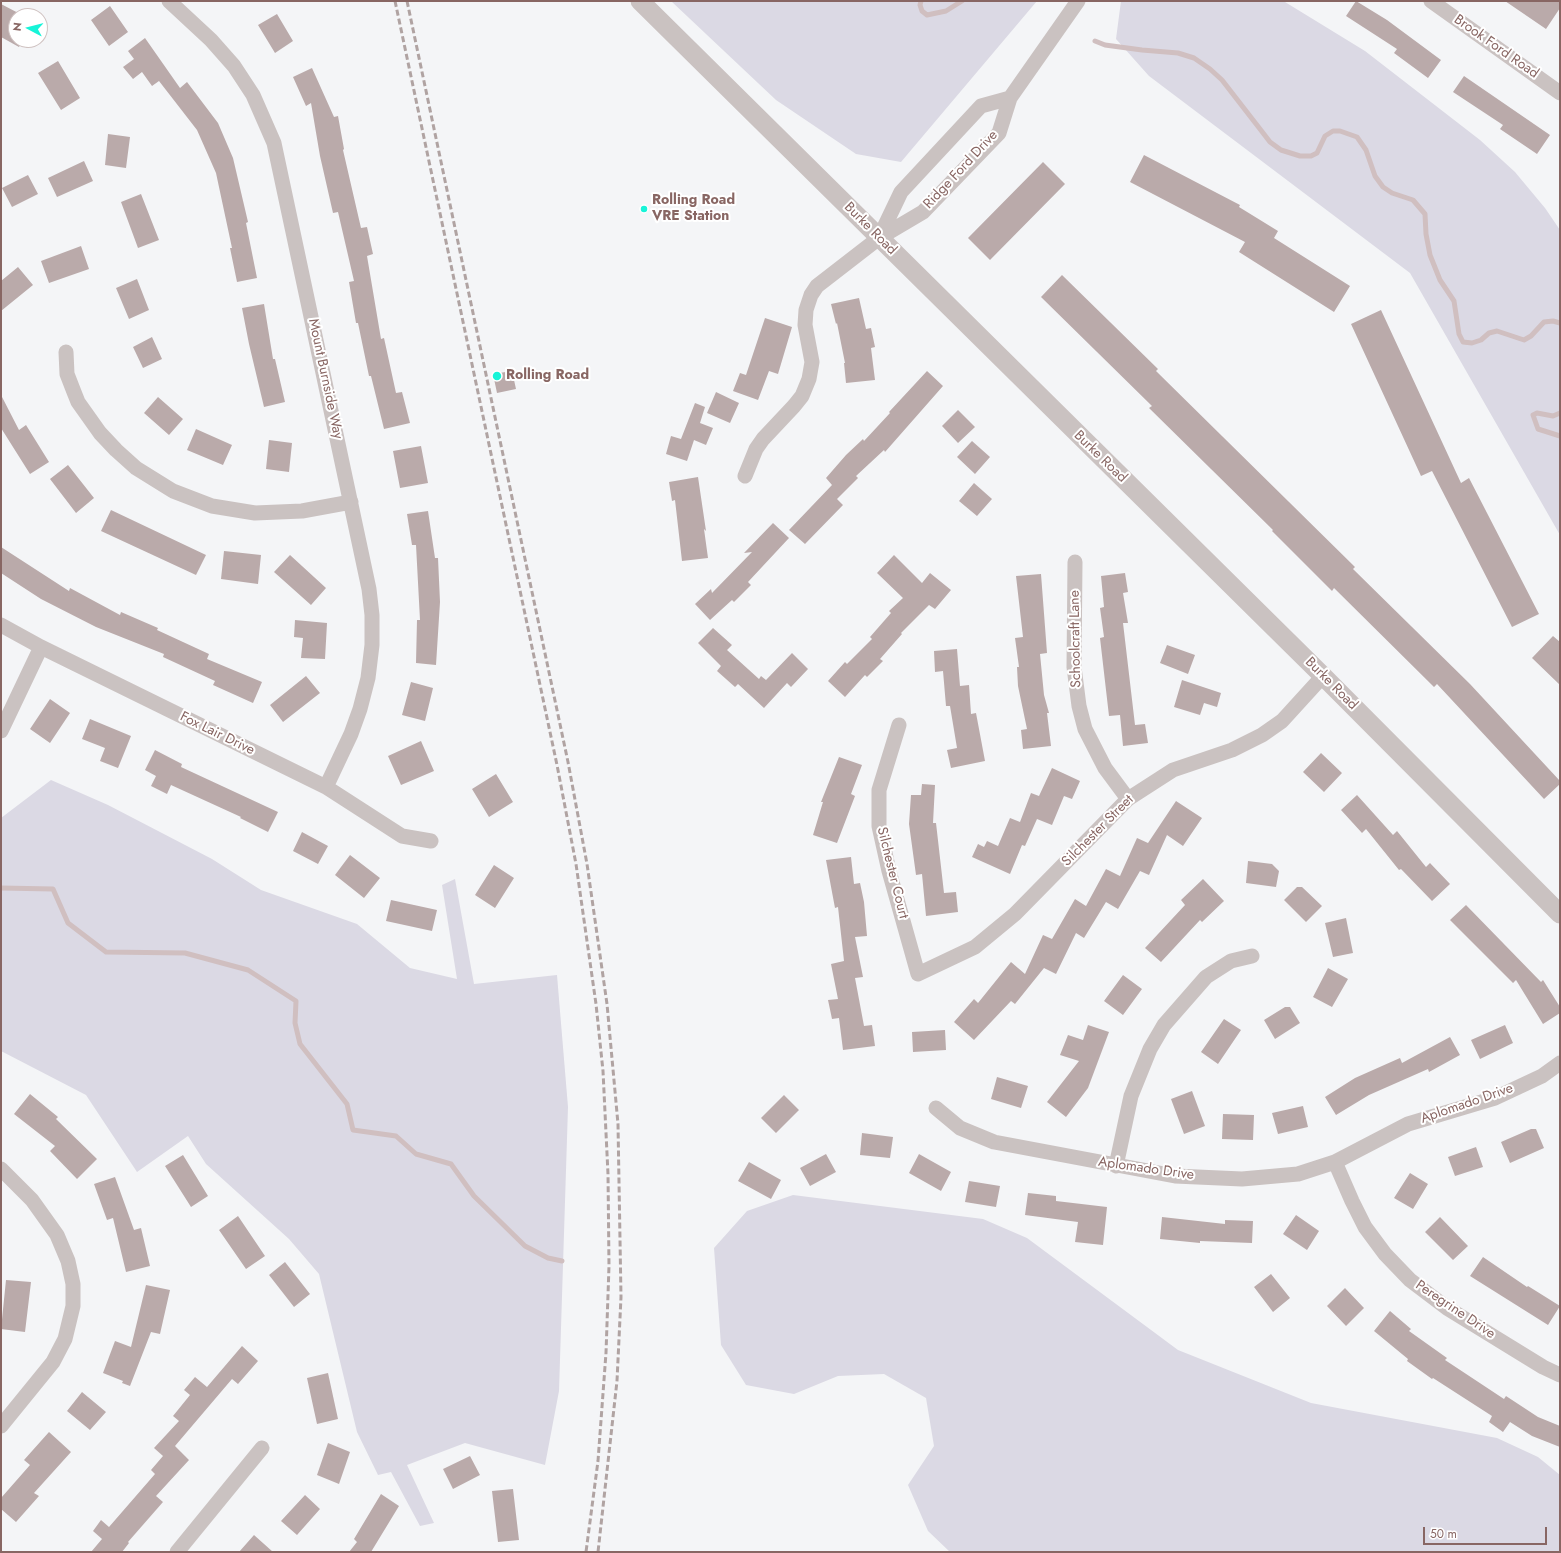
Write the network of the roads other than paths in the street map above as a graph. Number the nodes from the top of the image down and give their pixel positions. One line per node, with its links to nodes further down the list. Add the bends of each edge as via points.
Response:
1 (168, 1): 10 (street, Mount Burnside Way, via 211,40 234,66 253,95 267,124 280,163)
2 (640, 1): 7 (street, Burke Road)
3 (1078, 1): 6 (street, Ridge Ford Drive)
4 (1431, 1): 5 (street, Brook Ford Road)
5 (1560, 93)
6 (1010, 98): 7 (street, Ridge Ford Drive, via 999,133 923,212); 7 (street, Ridge Ford Drive, via 981,106 901,192)
7 (879, 238): 9 (street, via 827,277 811,295 805,325 812,362 809,379 802,396 756,449); 14 (street, Burke Road)
8 (66, 352): 10 (street, via 67,374 74,392 100,433 136,468 173,492 212,506 255,513 302,511)
9 (745, 476)
10 (351, 502): 17 (street, Mount Burnside Way, via 369,588 372,645 368,678 360,709)
11 (1075, 562): 18 (street, Schoolcraft Lane, via 1074,667 1078,706 1085,729 1105,768)
12 (1, 625): 13 (street, Fox Lair Drive)
13 (41, 647): 16 (street); 17 (street, Fox Lair Drive)
14 (1324, 676): 18 (street, Silchester Street, via 1282,721 1262,735 1232,750 1172,770); 20 (street, Burke Road)
15 (899, 726): 22 (street, Silchester Court, via 879,790 879,826)
16 (1, 731)
17 (326, 787): 19 (street, Fox Lair Drive, via 402,836)
18 (1128, 799): 22 (street, Silchester Street, via 1015,914 975,947)
19 (431, 841)
20 (1560, 914)
21 (1252, 956): 26 (street, via 1231,961 1206,977 1164,1025 1150,1049 1131,1096)
22 (918, 974)
23 (1560, 1063): 25 (street, Aplomado Drive, via 1542,1076 1495,1098 1408,1124)
24 (936, 1108): 26 (street, Aplomado Drive, via 960,1128 994,1142)
25 (1335, 1162): 26 (street, Aplomado Drive, via 1298,1174 1242,1179 1175,1176); 28 (street, Peregrine Drive, via 1365,1227 1410,1280 1447,1308)
26 (1116, 1166)
27 (1, 1169): 29 (street, via 32,1200 57,1235 68,1261 73,1284 73,1306 65,1339 53,1362)
28 (1560, 1375)
29 (1, 1426)
30 (262, 1448): 31 (street)
31 (177, 1552)

